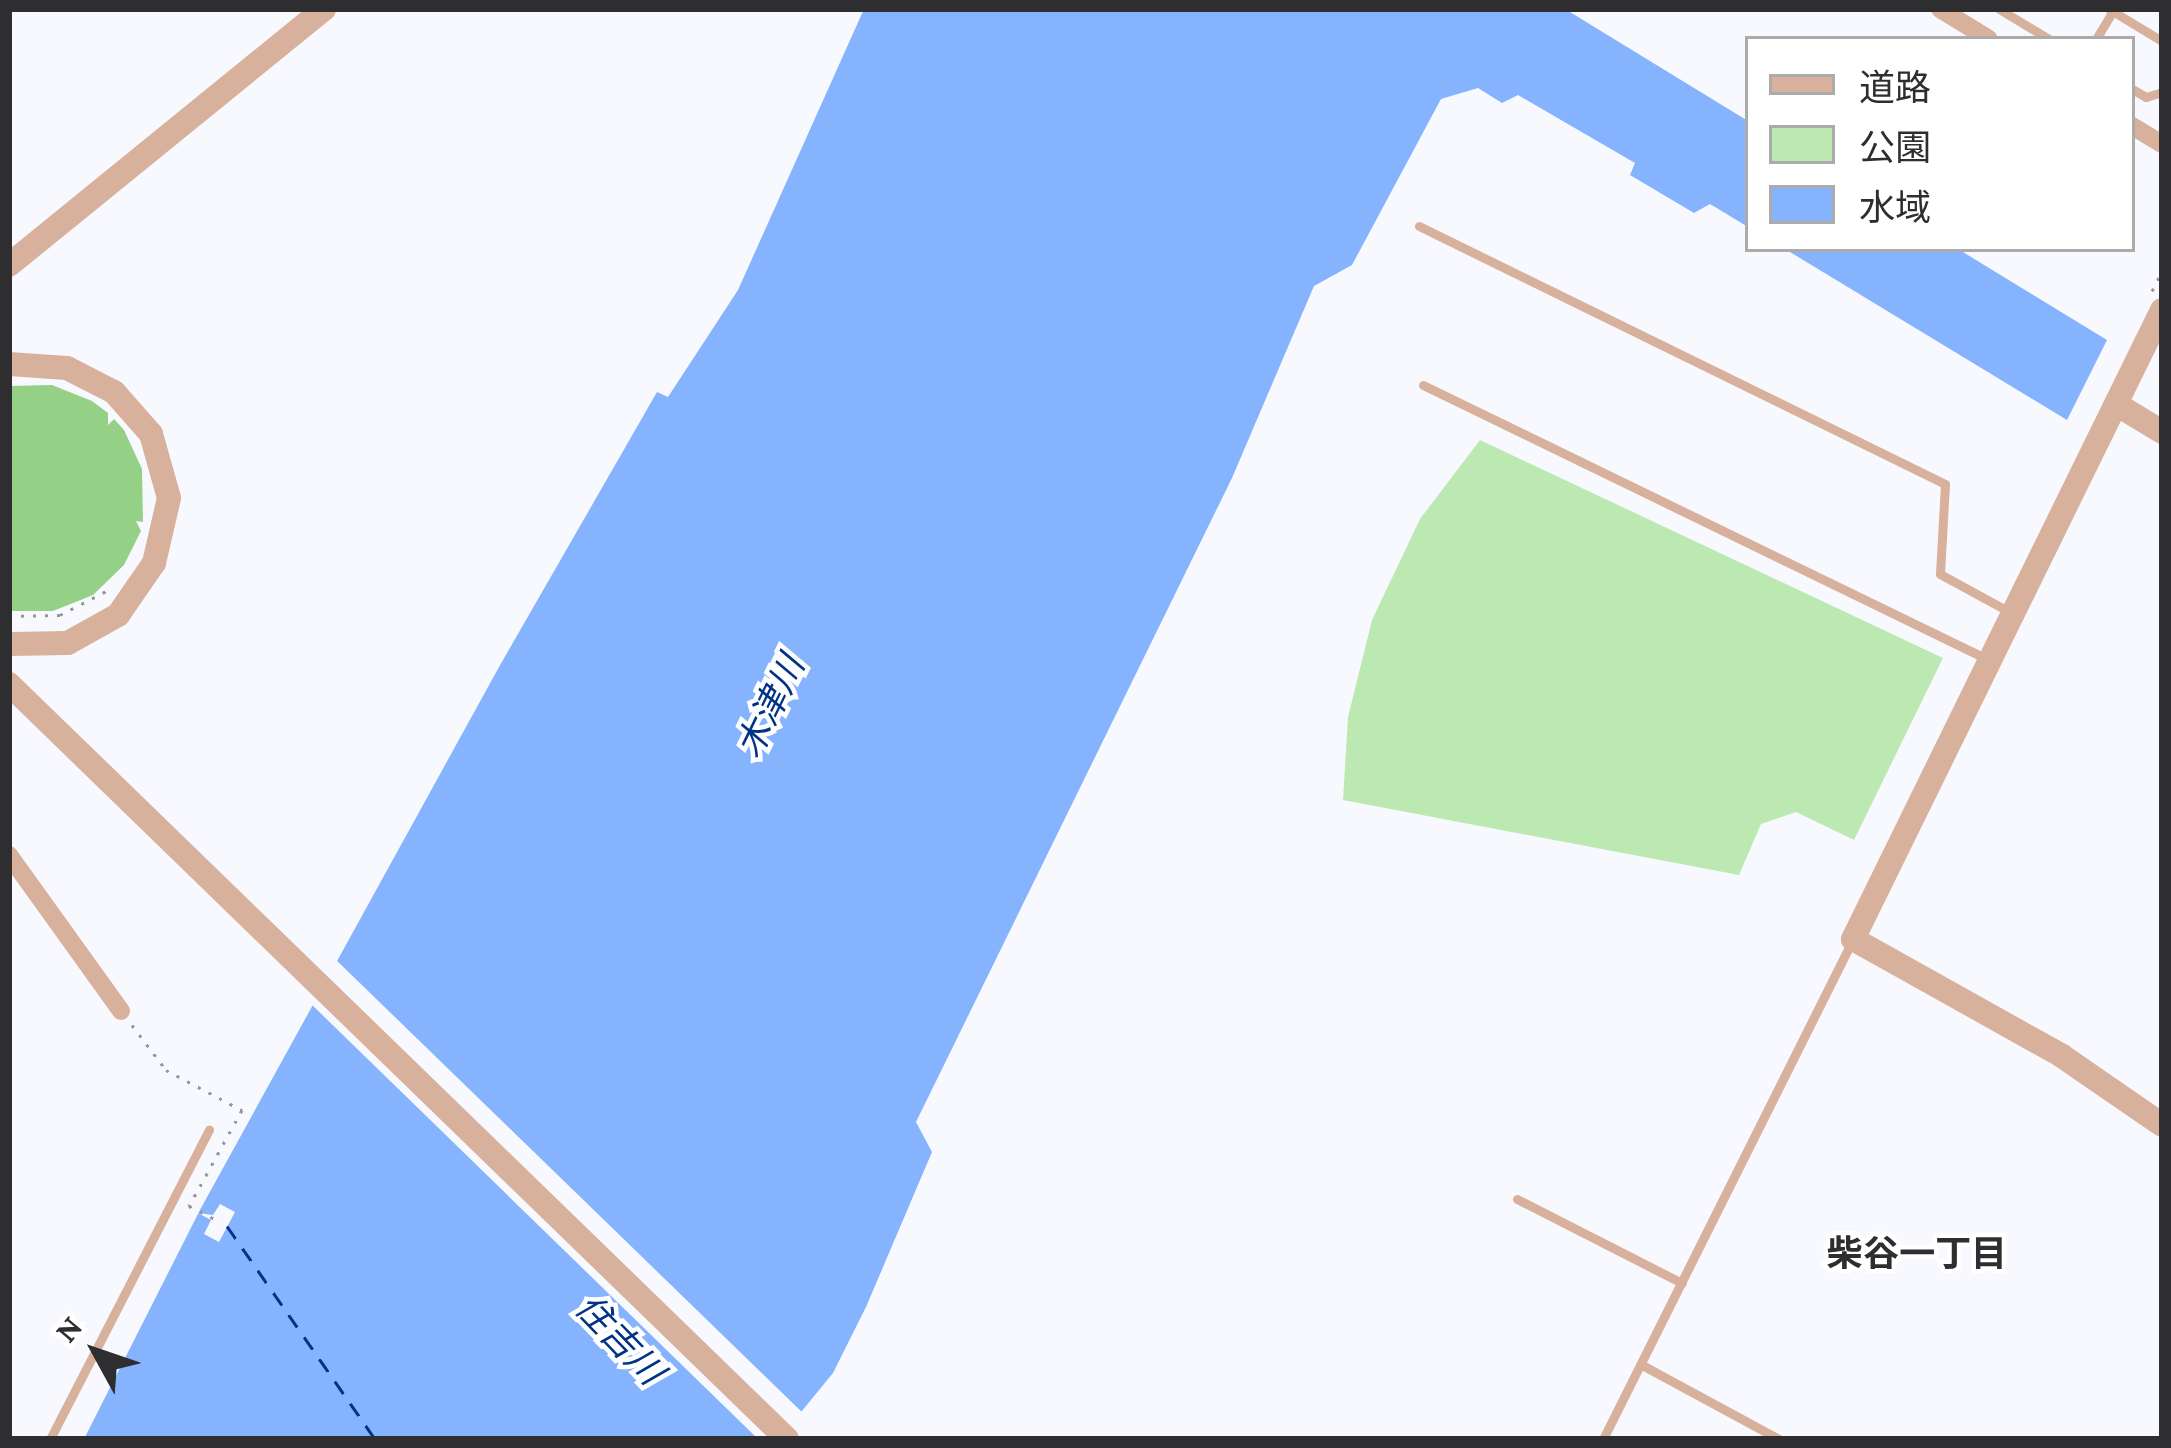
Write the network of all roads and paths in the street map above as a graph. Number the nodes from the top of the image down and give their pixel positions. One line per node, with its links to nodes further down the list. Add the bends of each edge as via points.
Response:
1 (325, 9): 13 (street)
2 (1940, 9): 7 (street)
3 (1999, 9): 6 (lane)
4 (2028, 9): 6 (lane)
5 (2112, 10): 9 (lane)
6 (2020, 22): 8 (lane)
7 (1984, 36)
8 (2044, 36)
9 (2162, 41)
10 (2135, 128): 11 (street)
11 (2162, 144)
12 (1420, 226): 20 (lane, via 1946,484 1940,574)
13 (9, 265)
14 (2162, 310): 17 (street)
15 (9, 361): 22 (street, bridge, via 64,361 131,404 158,452 165,490 160,529 140,575 99,620 64,636); 22 (street, bridge, via 67,368 114,392 151,434 169,498 154,563 118,615 68,643)
16 (1423, 386): 23 (lane)
17 (2116, 404): 18 (street); 20 (street)
18 (2162, 433)
19 (73, 610): 21 (path, via 117,580 73,610)
20 (2013, 614): 23 (street)
21 (9, 616)
22 (9, 641)
23 (1990, 661): 26 (street)
24 (11, 686): 34 (street)
25 (9, 855): 27 (street)
26 (1852, 939): 28 (street, via 2062,1056); 31 (lane)
27 (121, 1011)
28 (2162, 1125)
29 (209, 1129): 33 (lane)
30 (1516, 1199): 31 (lane)
31 (1682, 1283): 32 (lane)
32 (1642, 1364): 35 (lane); 36 (lane)
33 (50, 1439)
34 (787, 1439)
35 (1603, 1439)
36 (1779, 1439)

